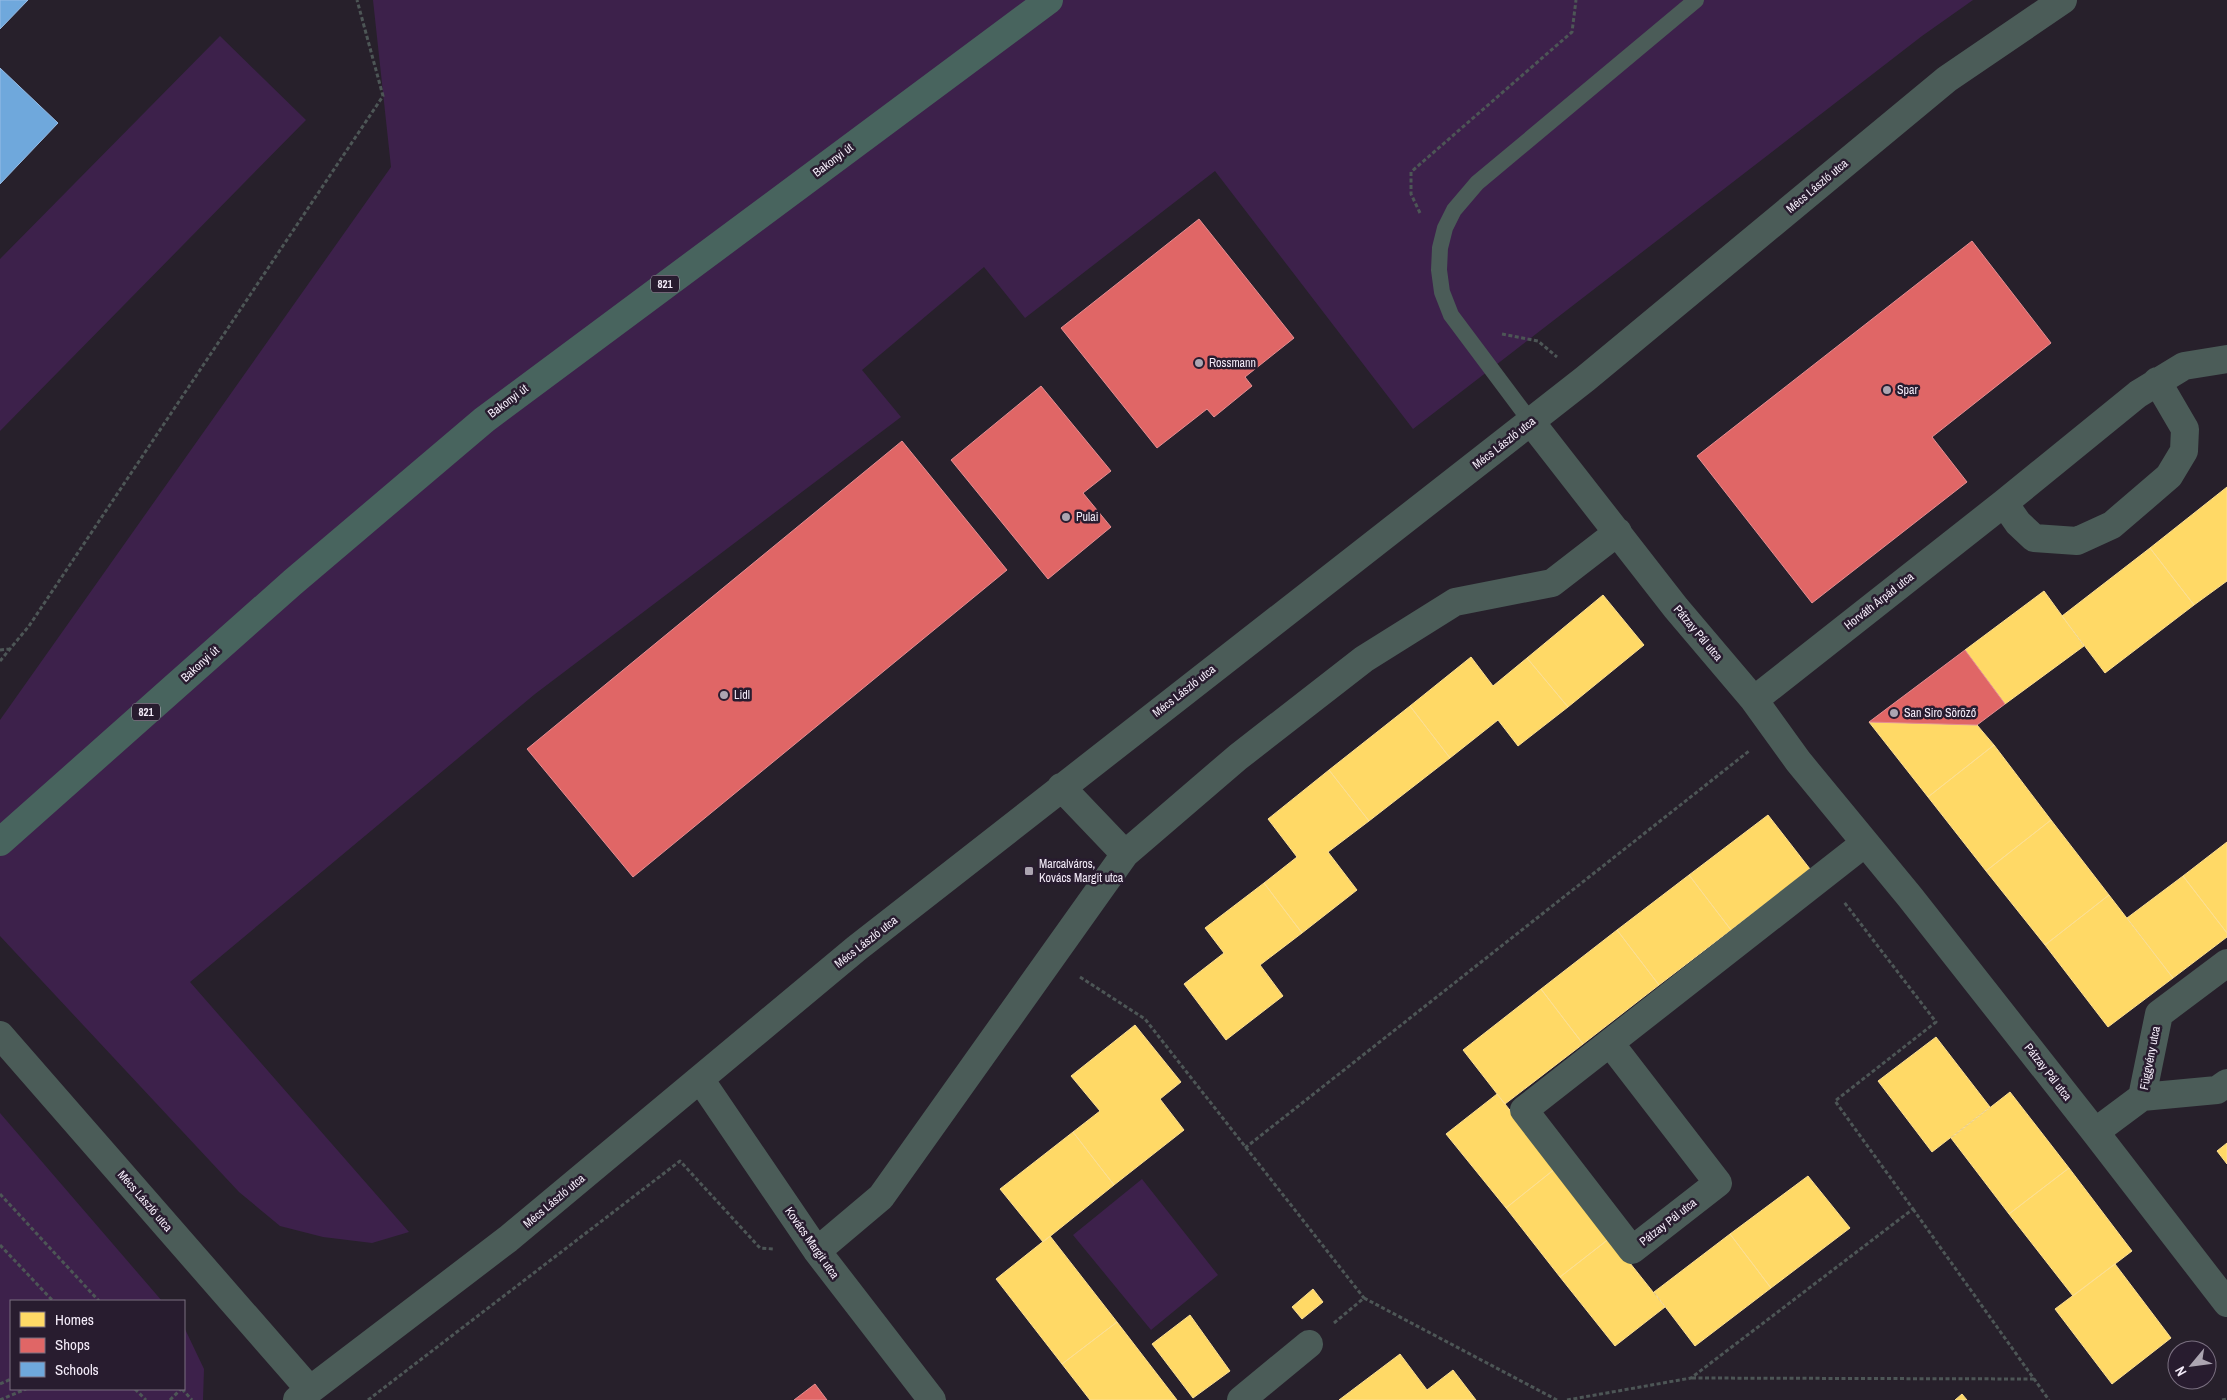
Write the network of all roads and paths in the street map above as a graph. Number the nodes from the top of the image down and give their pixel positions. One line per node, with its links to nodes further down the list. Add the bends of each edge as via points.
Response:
1 (358, 0): 10 (path, via 384,96 30,626)
2 (1049, 0): 16 (main road, Bakonyi út / 821, via 484,420 292,582)
3 (1696, 0): 7 (lane, via 1477,183 1454,210 1445,228 1439,270 1442,292 1451,315)
4 (2053, 3): 7 (street, Mécs László utca, via 1946,79)
5 (2227, 359): 6 (street, Horváth Árpád utca, via 2184,366)
6 (2158, 380): 8 (street, Horváth Árpád utca); 8 (street, via 2185,429 2184,451 2170,476 2112,525 2077,541 2034,538)
7 (1531, 422): 9 (street, Pátzay Pál utca); 15 (street, Mécs László utca)
8 (2004, 503): 13 (street, Horváth Árpád utca)
9 (1618, 532): 13 (street, Pátzay Pál utca, via 1676,608); 18 (street, via 1552,583 1455,602 1364,659 1238,757)
10 (11, 648): 11 (path); 12 (path)
11 (0, 650)
12 (0, 661)
13 (1754, 700): 14 (street, Pátzay Pál utca)
14 (1776, 731): 17 (street, Pátzay Pál utca); 28 (path)
15 (1061, 787): 18 (street); 24 (street, Mécs László utca, via 857,948)
16 (0, 842)
17 (1865, 843): 19 (street, Pátzay Pál utca); 27 (street, Pátzay Pál utca)
18 (1125, 854): 20 (street)
19 (1824, 876): 23 (street, Pátzay Pál utca); 30 (path, via 1936,1022 1835,1101)
20 (1052, 958): 28 (path, via 1145,1019); 32 (street, via 881,1197)
21 (2227, 963): 26 (street, Függvény utca, via 2159,1014)
22 (0, 1035): 44 (street, Mécs László utca)
23 (1610, 1043): 23 (street, Pátzay Pál utca, via 1524,1110 1632,1250 1718,1183)
24 (700, 1079): 32 (street, Kovács Margit utca); 44 (street, Mécs László utca, via 508,1239)
25 (2227, 1083): 26 (street, Függvény utca, via 2217,1090)
26 (2142, 1097): 27 (street, Függvény utca)
27 (2096, 1132): 36 (street, Pátzay Pál utca)
28 (1245, 1148): 33 (path)
29 (0, 1194): 35 (path)
30 (1913, 1210): 38 (path); 39 (path)
31 (0, 1245): 34 (path)
32 (817, 1251): 50 (path, via 760,1248 680,1161); 51 (street, Kovács Margit utca)
33 (1364, 1298): 37 (path); 53 (path)
34 (53, 1300)
35 (98, 1300)
36 (2227, 1303)
37 (1309, 1344): 52 (street)
38 (1691, 1378): 39 (path); 54 (path)
39 (2034, 1379): 55 (path)
40 (24, 1390): 46 (path)
41 (136, 1390): 47 (path)
42 (181, 1390): 48 (path)
43 (183, 1390): 49 (path)
44 (304, 1395)
45 (2227, 1399): 56 (path)
46 (0, 1400)
47 (146, 1400)
48 (170, 1400)
49 (192, 1400)
50 (368, 1400)
51 (932, 1400)
52 (1241, 1400)
53 (1557, 1400)
54 (1567, 1400)
55 (2049, 1400)
56 (2222, 1400)

